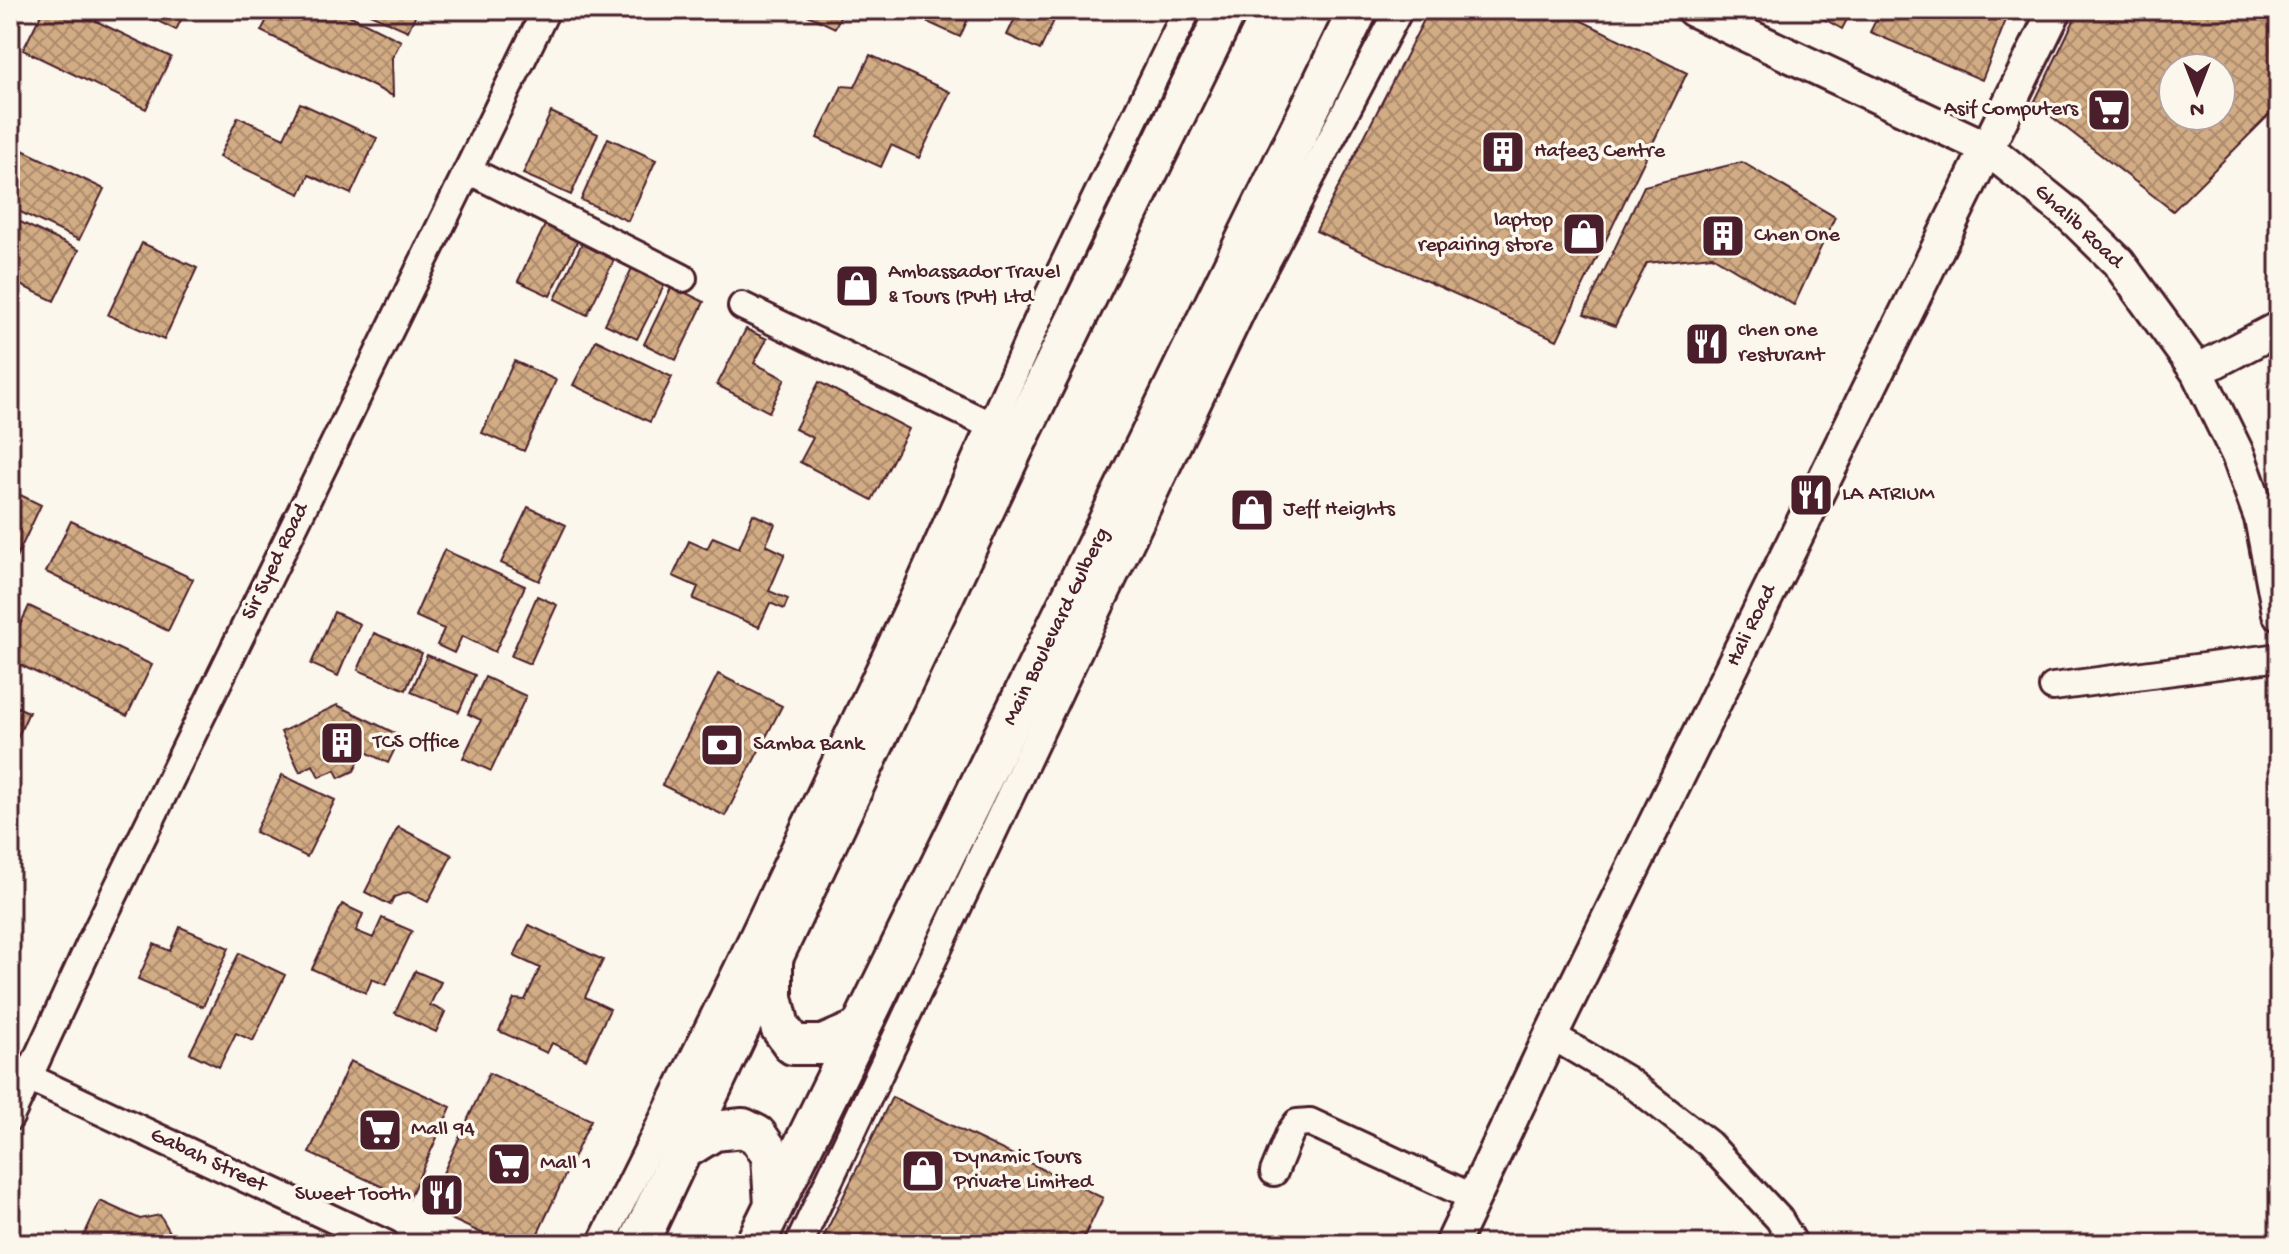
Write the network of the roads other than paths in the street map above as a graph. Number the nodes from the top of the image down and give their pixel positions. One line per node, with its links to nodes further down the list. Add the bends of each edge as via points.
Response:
1 (546, 10): 9 (street, Sir Syed Road)
2 (1187, 10): 14 (street)
3 (1227, 10): 18 (main road)
4 (1358, 10): 19 (main road, Main Boulevard Gulberg)
5 (1399, 10): 31 (street, via 1250,293)
6 (1693, 10): 8 (street, Ghalib Road)
7 (2055, 10): 8 (street, Hali Road)
8 (1987, 148): 13 (street, Ghalib Road, via 2118,262); 20 (street, Hali Road)
9 (468, 170): 10 (street); 21 (street, Sir Syed Road, via 91,942)
10 (683, 278)
11 (742, 306): 14 (street)
12 (2279, 328): 13 (street)
13 (2197, 371): 15 (street, Ghalib Road, via 2238,455 2261,518)
14 (990, 425): 28 (street, via 899,629)
15 (2279, 613)
16 (2279, 657): 17 (street)
17 (2053, 687)
18 (773, 958): 19 (main road, via 773,997 780,1027 793,1045 823,1045); 23 (main road)
19 (860, 1029): 26 (main road, Main Boulevard Gulberg)
20 (1551, 1035): 25 (street, Hali Road); 33 (street, via 1627,1080 1709,1144 1779,1219)
21 (30, 1078): 22 (street, Sir Syed Road); 27 (street, Gabah Street)
22 (10, 1117)
23 (682, 1151): 26 (main road, via 714,1131 743,1128 757,1135 771,1155); 29 (main road)
24 (1274, 1172): 25 (street, via 1297,1123 1310,1122)
25 (1474, 1198): 32 (street, Hali Road)
26 (774, 1205): 30 (main road, Main Boulevard Gulberg)
27 (386, 1244)
28 (601, 1244)
29 (638, 1244)
30 (755, 1244)
31 (799, 1244)
32 (1452, 1244)
33 (1794, 1244)

